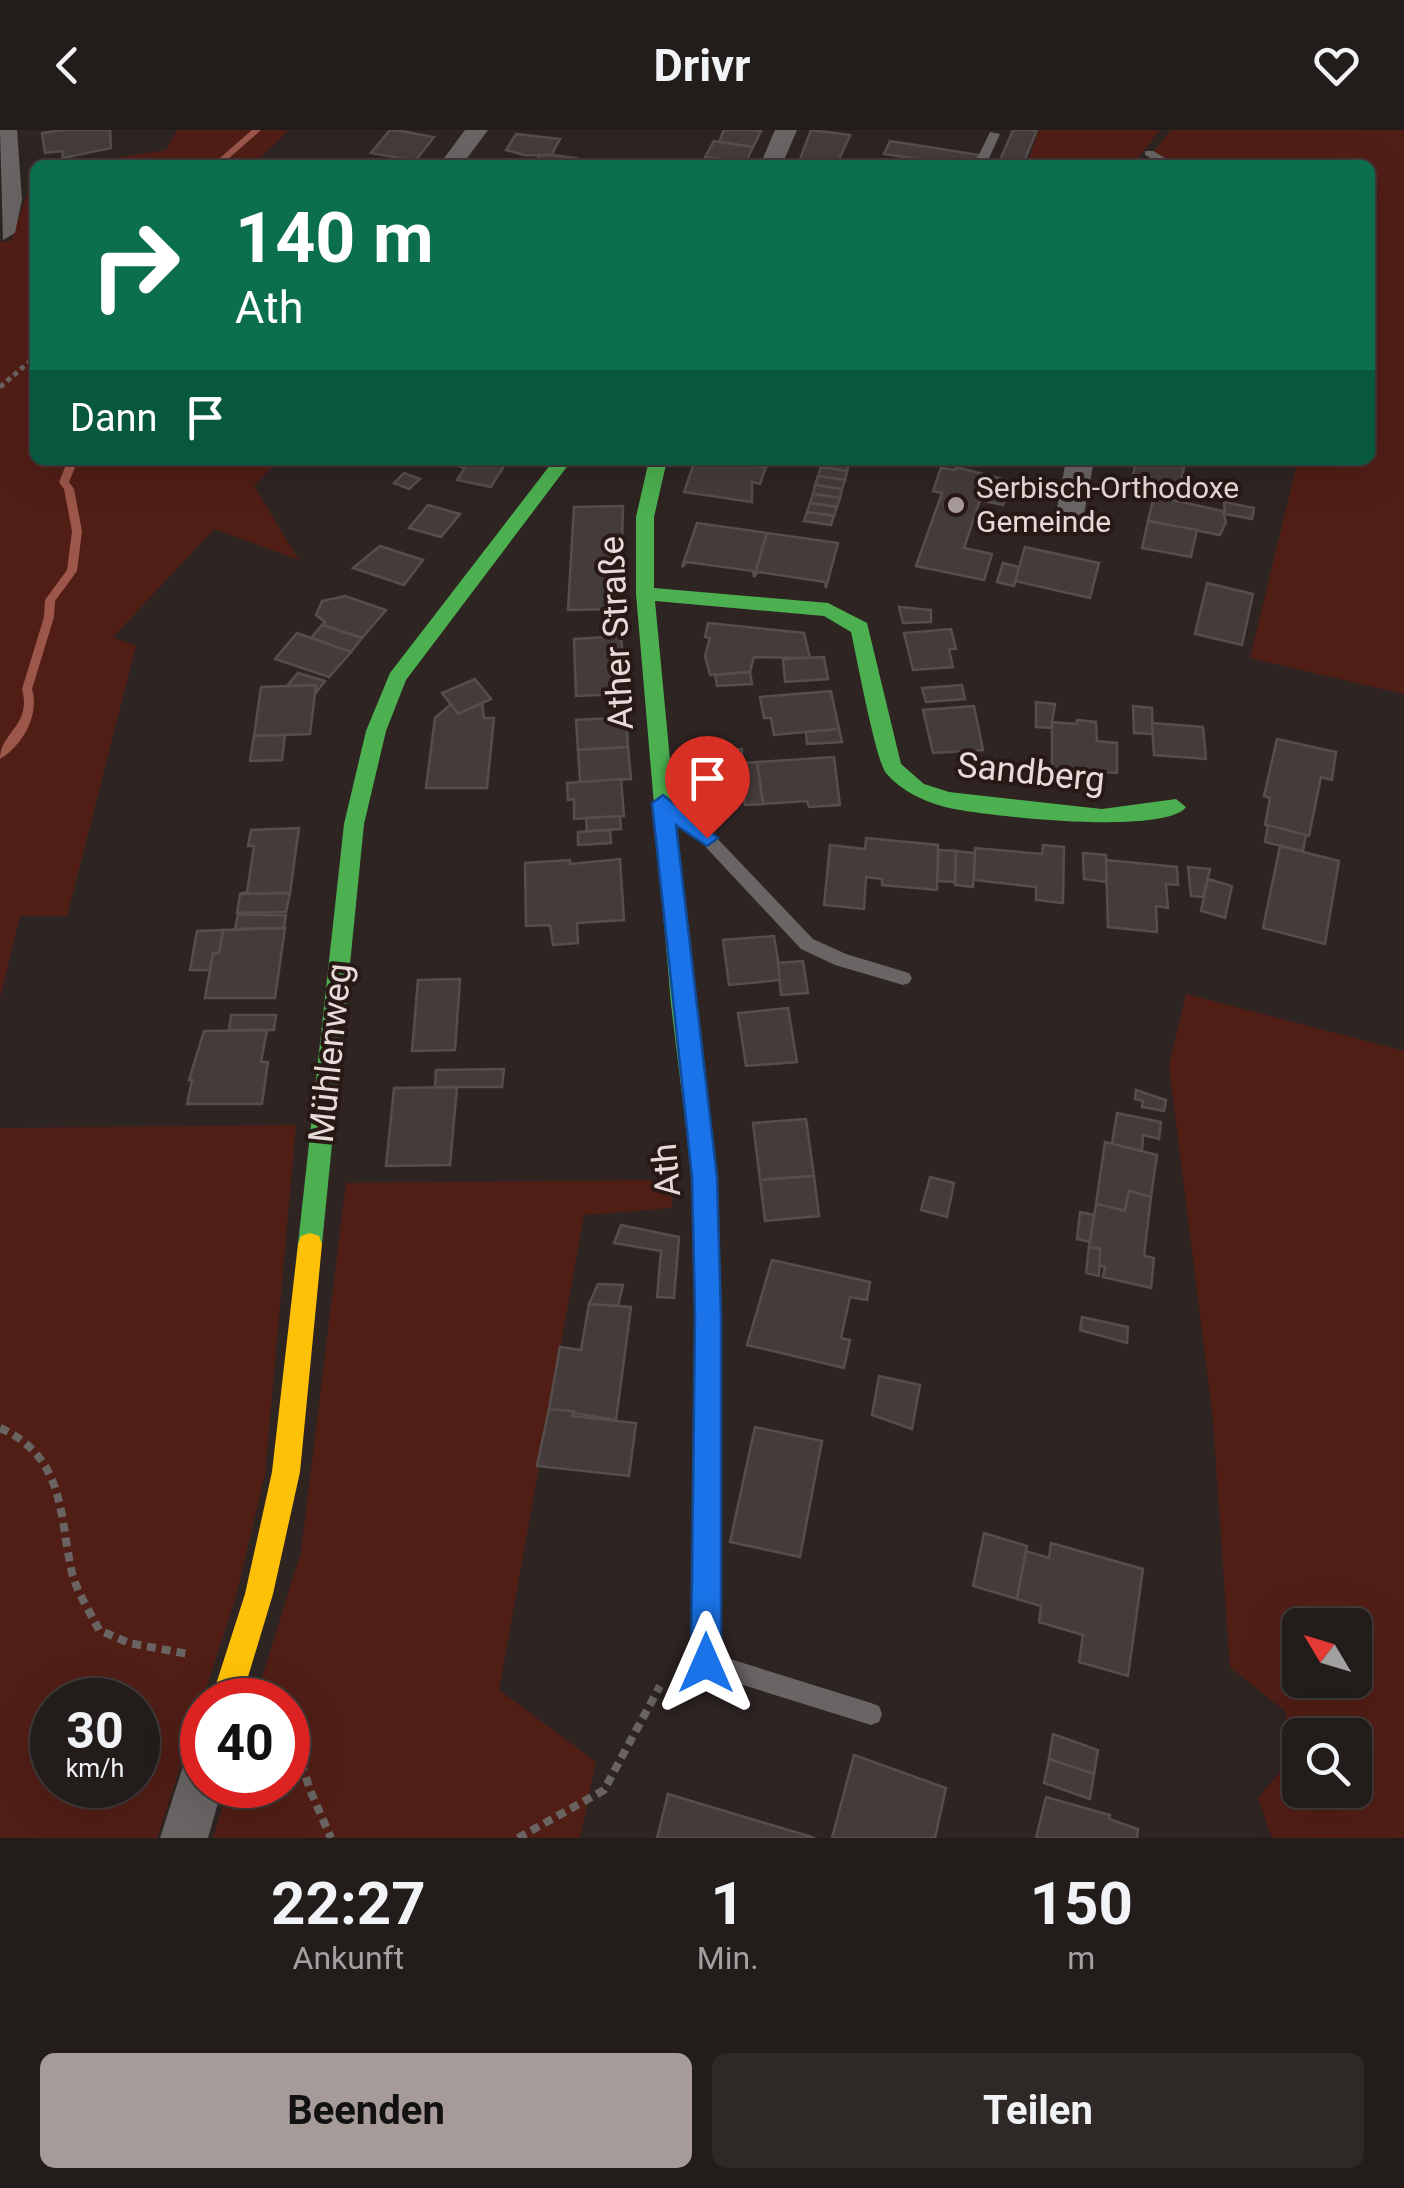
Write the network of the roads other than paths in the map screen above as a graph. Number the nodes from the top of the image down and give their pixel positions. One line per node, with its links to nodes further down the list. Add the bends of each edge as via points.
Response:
1 (6, 130): 10 (street, via 10,200)
2 (476, 130): 6 (street)
3 (786, 130): 7 (street)
4 (994, 134): 8 (lane)
5 (1149, 153): 9 (lane)
6 (454, 160)
7 (773, 160)
8 (982, 160)
9 (1162, 160)
10 (2, 234)
11 (559, 465): 20 (street, Mühlenweg, via 396,678 365,769 286,1472)
12 (657, 465): 15 (street, Ather Straße, via 646,517)
13 (1079, 465): 14 (street)
14 (1070, 514)
15 (645, 594): 16 (street, Ather Straße); 17 (street, Sandberg, via 828,610 860,628 892,767 923,794 1102,817)
16 (663, 803): 18 (lane, via 707,838 807,944); 19 (street, Ath, via 704,1177)
17 (1176, 807)
18 (902, 978)
19 (706, 1663): 21 (lane, Ath)
20 (232, 1678)
21 (871, 1714)
22 (193, 1808): 23 (street)
23 (184, 1838)

